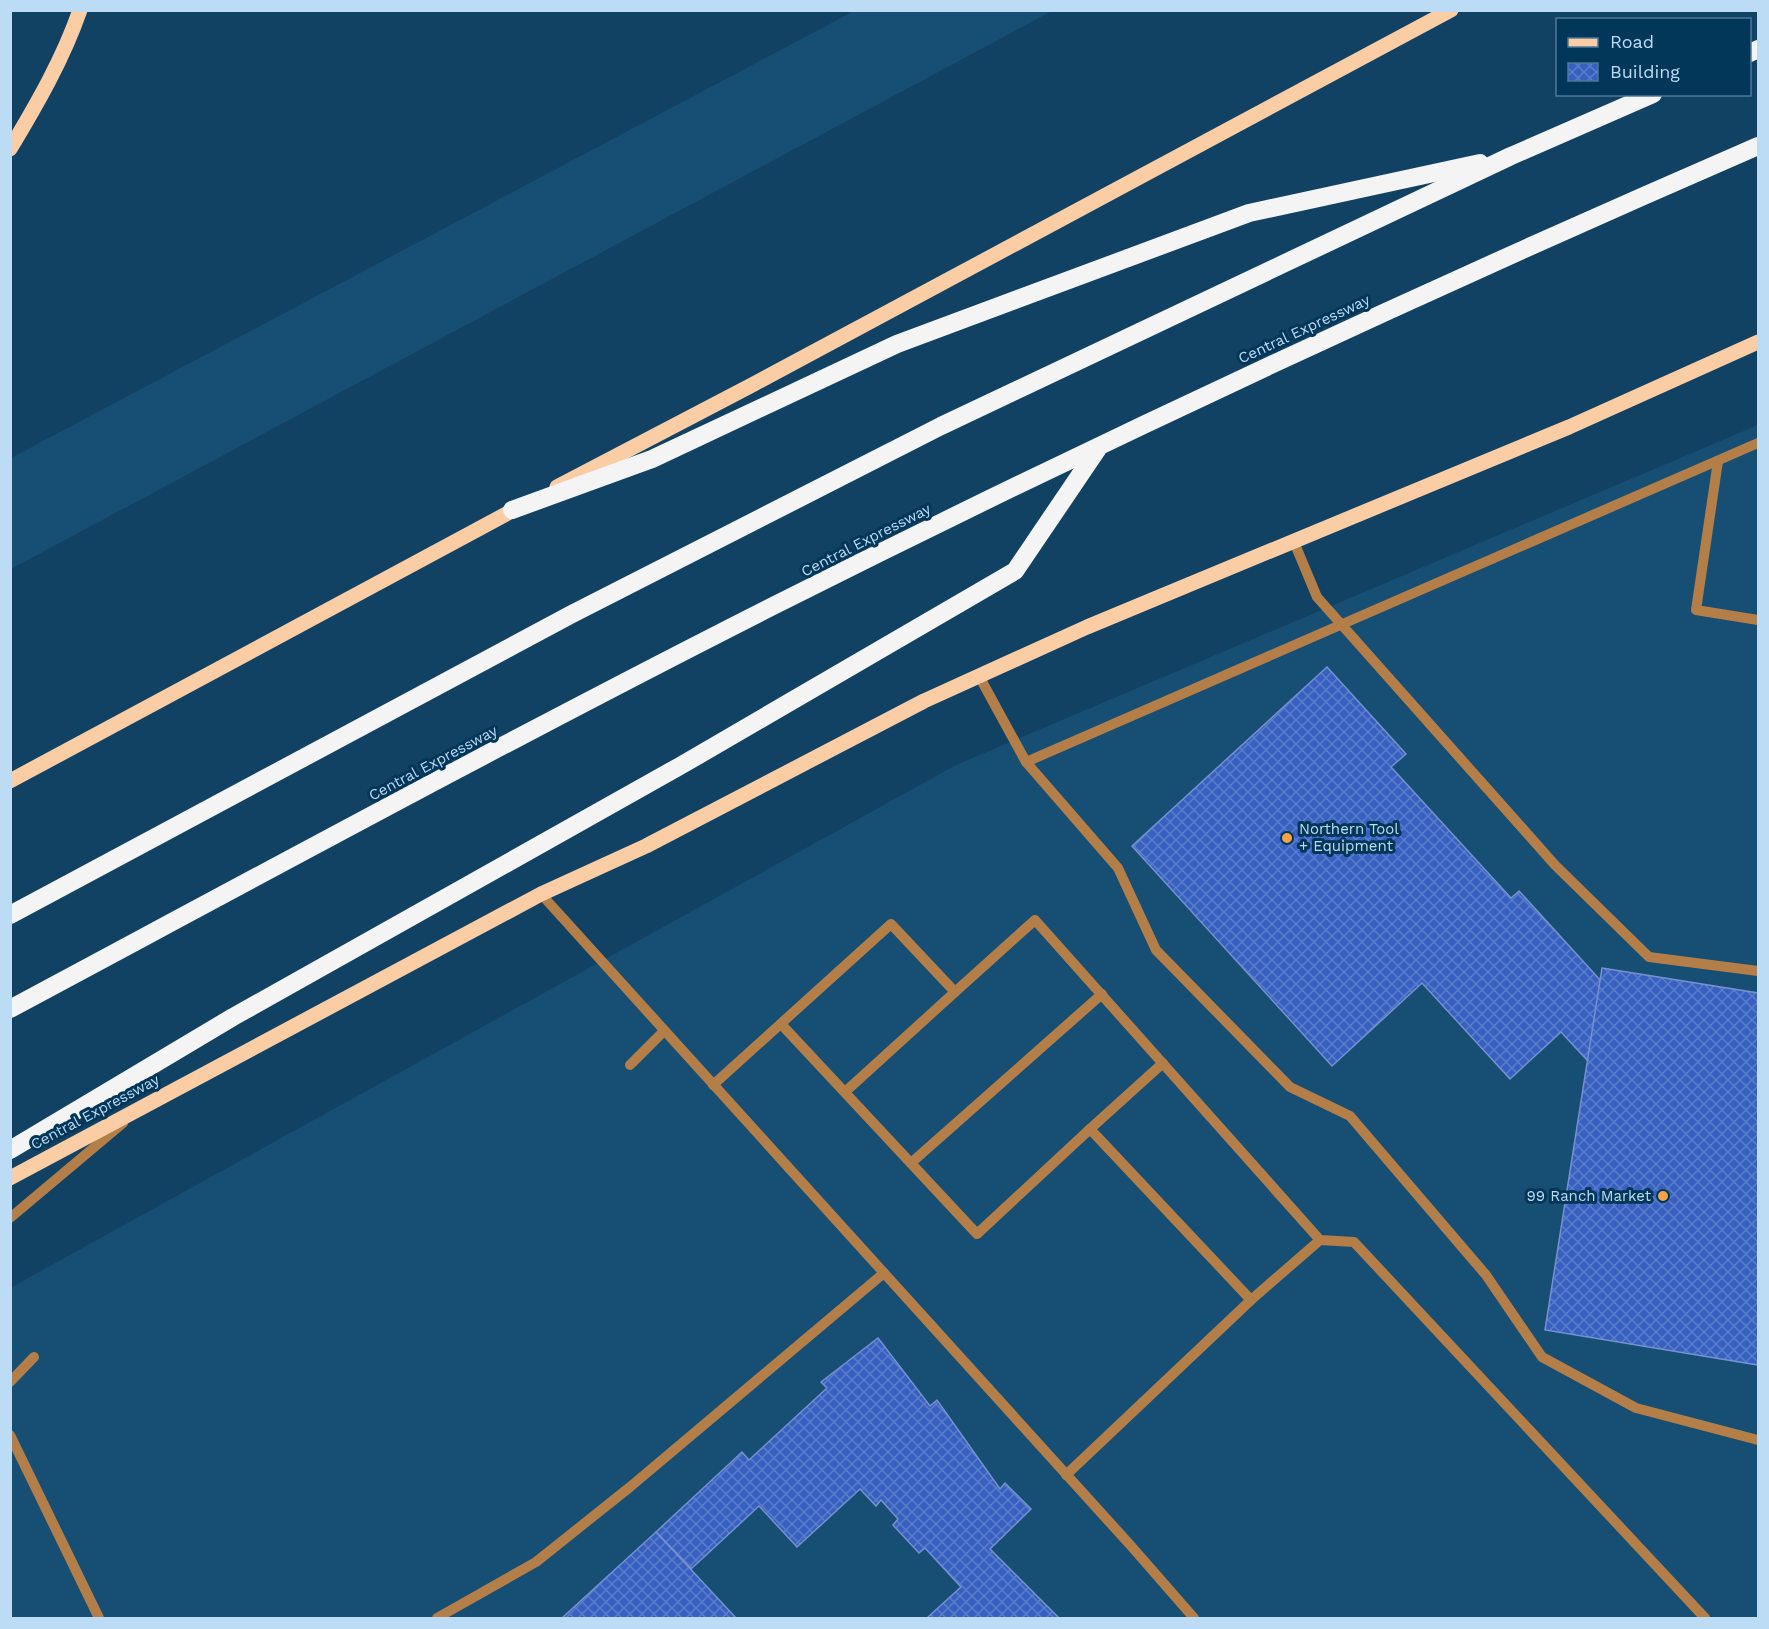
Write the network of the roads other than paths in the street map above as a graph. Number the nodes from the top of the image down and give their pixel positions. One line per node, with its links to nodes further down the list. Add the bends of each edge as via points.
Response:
1 (80, 10): 5 (main road, via 69,41)
2 (1450, 10): 11 (main road)
3 (1648, 96): 6 (highway)
4 (1758, 146): 9 (highway, Central Expressway, via 1468,273)
5 (10, 149)
6 (1511, 156): 11 (highway, via 1249,213 897,344 652,459); 19 (highway, via 941,426 572,614)
7 (1758, 342): 12 (main road, Central Expressway, via 1569,427)
8 (1758, 443): 10 (lane)
9 (1100, 445): 23 (highway, Central Expressway, via 780,602); 32 (highway, via 1015,571 680,766 233,1017)
10 (1718, 461): 13 (lane, via 1696,610); 14 (lane)
11 (512, 510): 17 (main road)
12 (1294, 542): 14 (lane, via 1317,597); 15 (main road, Central Expressway)
13 (1758, 620)
14 (1342, 624): 16 (lane); 20 (lane, via 1555,866 1649,957)
15 (979, 676): 16 (lane); 18 (main road, Central Expressway, via 646,846)
16 (1026, 762): 42 (lane, via 1118,868 1156,950 1290,1087 1350,1116 1486,1275 1542,1357 1636,1408)
17 (10, 781)
18 (541, 894): 25 (lane); 30 (main road, Central Expressway)
19 (10, 915)
20 (1758, 971)
21 (955, 992): 22 (lane, via 1035,920); 24 (lane, via 891,924); 29 (lane)
22 (1102, 994): 26 (lane); 33 (lane)
23 (10, 1009)
24 (781, 1024): 28 (lane); 29 (lane)
25 (664, 1031): 27 (lane); 28 (lane)
26 (1163, 1063): 31 (lane); 36 (lane)
27 (630, 1065)
28 (713, 1085): 37 (lane)
29 (845, 1092): 33 (lane)
30 (138, 1110): 34 (main road, Central Expressway); 35 (lane)
31 (1090, 1129): 33 (lane, via 977,1234); 38 (lane)
32 (10, 1150)
33 (911, 1163)
34 (10, 1178)
35 (10, 1218)
36 (1320, 1240): 38 (lane); 47 (lane, via 1354,1242)
37 (884, 1273): 43 (lane); 45 (lane, via 536,1562)
38 (1251, 1300): 43 (lane)
39 (34, 1357): 40 (lane)
40 (10, 1382)
41 (10, 1436): 44 (lane)
42 (1758, 1440)
43 (1066, 1475): 46 (lane)
44 (99, 1618)
45 (438, 1618)
46 (1194, 1618)
47 (1705, 1618)

